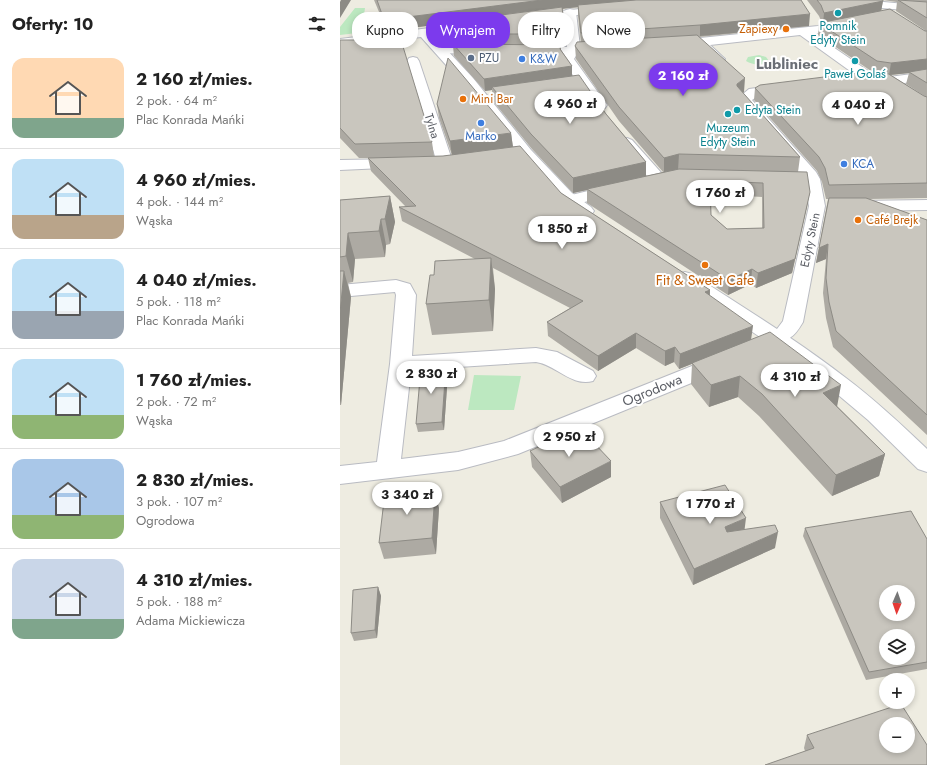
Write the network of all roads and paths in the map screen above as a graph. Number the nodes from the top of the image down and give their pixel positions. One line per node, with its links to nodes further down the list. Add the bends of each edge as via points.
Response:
1 (824, 0): 3 (street, via 888,14)
2 (616, 8): 4 (street)
3 (927, 10)
4 (570, 12)
5 (812, 17): 7 (street)
6 (857, 22): 7 (street)
7 (818, 30): 8 (street)
8 (803, 32): 13 (street); 26 (street)
9 (424, 33): 10 (street); 11 (street)
10 (418, 34)
11 (426, 37)
12 (352, 42): 14 (street)
13 (700, 42): 15 (street); 24 (street)
14 (340, 43)
15 (687, 43)
16 (431, 48): 22 (street)
17 (573, 48): 21 (street)
18 (618, 48): 21 (street)
19 (494, 51): 22 (street)
20 (517, 51): 21 (street)
21 (572, 51): 29 (street, via 568,59)
22 (450, 56): 34 (street)
23 (413, 61): 35 (street, Tylna, via 437,163)
24 (727, 67)
25 (927, 76): 28 (street)
26 (870, 78): 27 (street); 28 (street)
27 (847, 80)
28 (889, 81): 32 (street)
29 (584, 82): 30 (street); 36 (street, via 651,182)
30 (569, 84)
31 (800, 86): 38 (street, Edyty Stein, via 748,87 745,101 800,164 804,179)
32 (906, 92)
33 (496, 95): 34 (street)
34 (481, 97): 36 (street, via 519,154)
35 (340, 165)
36 (569, 200): 39 (street)
37 (927, 205): 38 (street)
38 (831, 206): 42 (street, Edyty Stein, via 793,322 784,334)
39 (600, 221)
40 (672, 269): 42 (street)
41 (340, 291): 43 (street, via 396,286 403,288 406,295)
42 (776, 338): 45 (street, via 858,399); 46 (street, Ogrodowa, via 510,448 458,461)
43 (401, 364): 44 (street, via 536,355 549,357); 46 (street)
44 (585, 376)
45 (927, 463)
46 (388, 468): 47 (street, Ogrodowa)
47 (340, 475)

